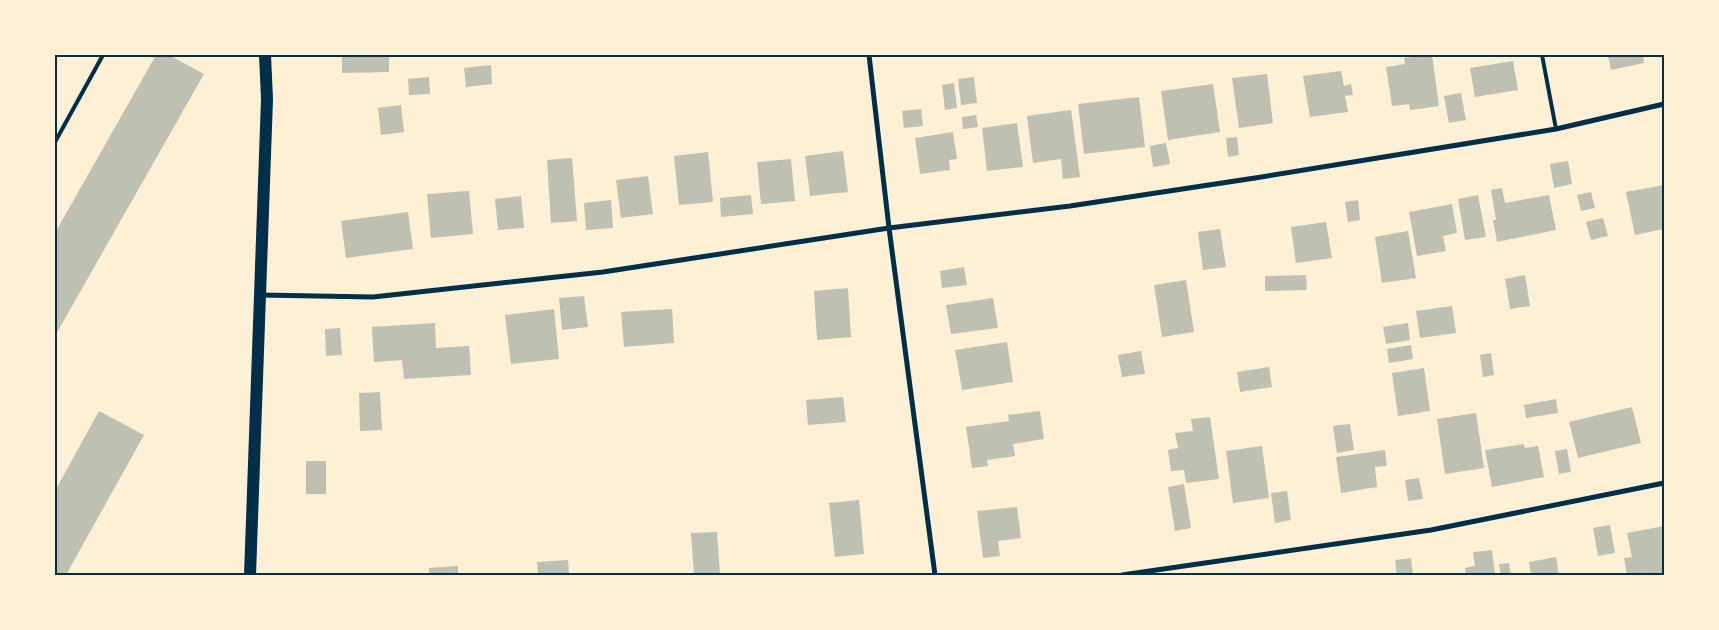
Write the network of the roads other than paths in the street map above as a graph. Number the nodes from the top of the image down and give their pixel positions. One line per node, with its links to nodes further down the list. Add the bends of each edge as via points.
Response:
1 (103, 55): 7 (lane)
2 (265, 55): 9 (main road, via 267,99)
3 (869, 55): 8 (street)
4 (1542, 55): 6 (lane)
5 (1664, 104): 6 (street)
6 (1556, 128): 8 (street, via 1080,205)
7 (55, 142)
8 (889, 228): 9 (street, via 603,272 392,295); 12 (street)
9 (260, 295): 11 (main road)
10 (1664, 483): 13 (street, via 1431,530)
11 (250, 575)
12 (935, 575)
13 (1122, 575)

